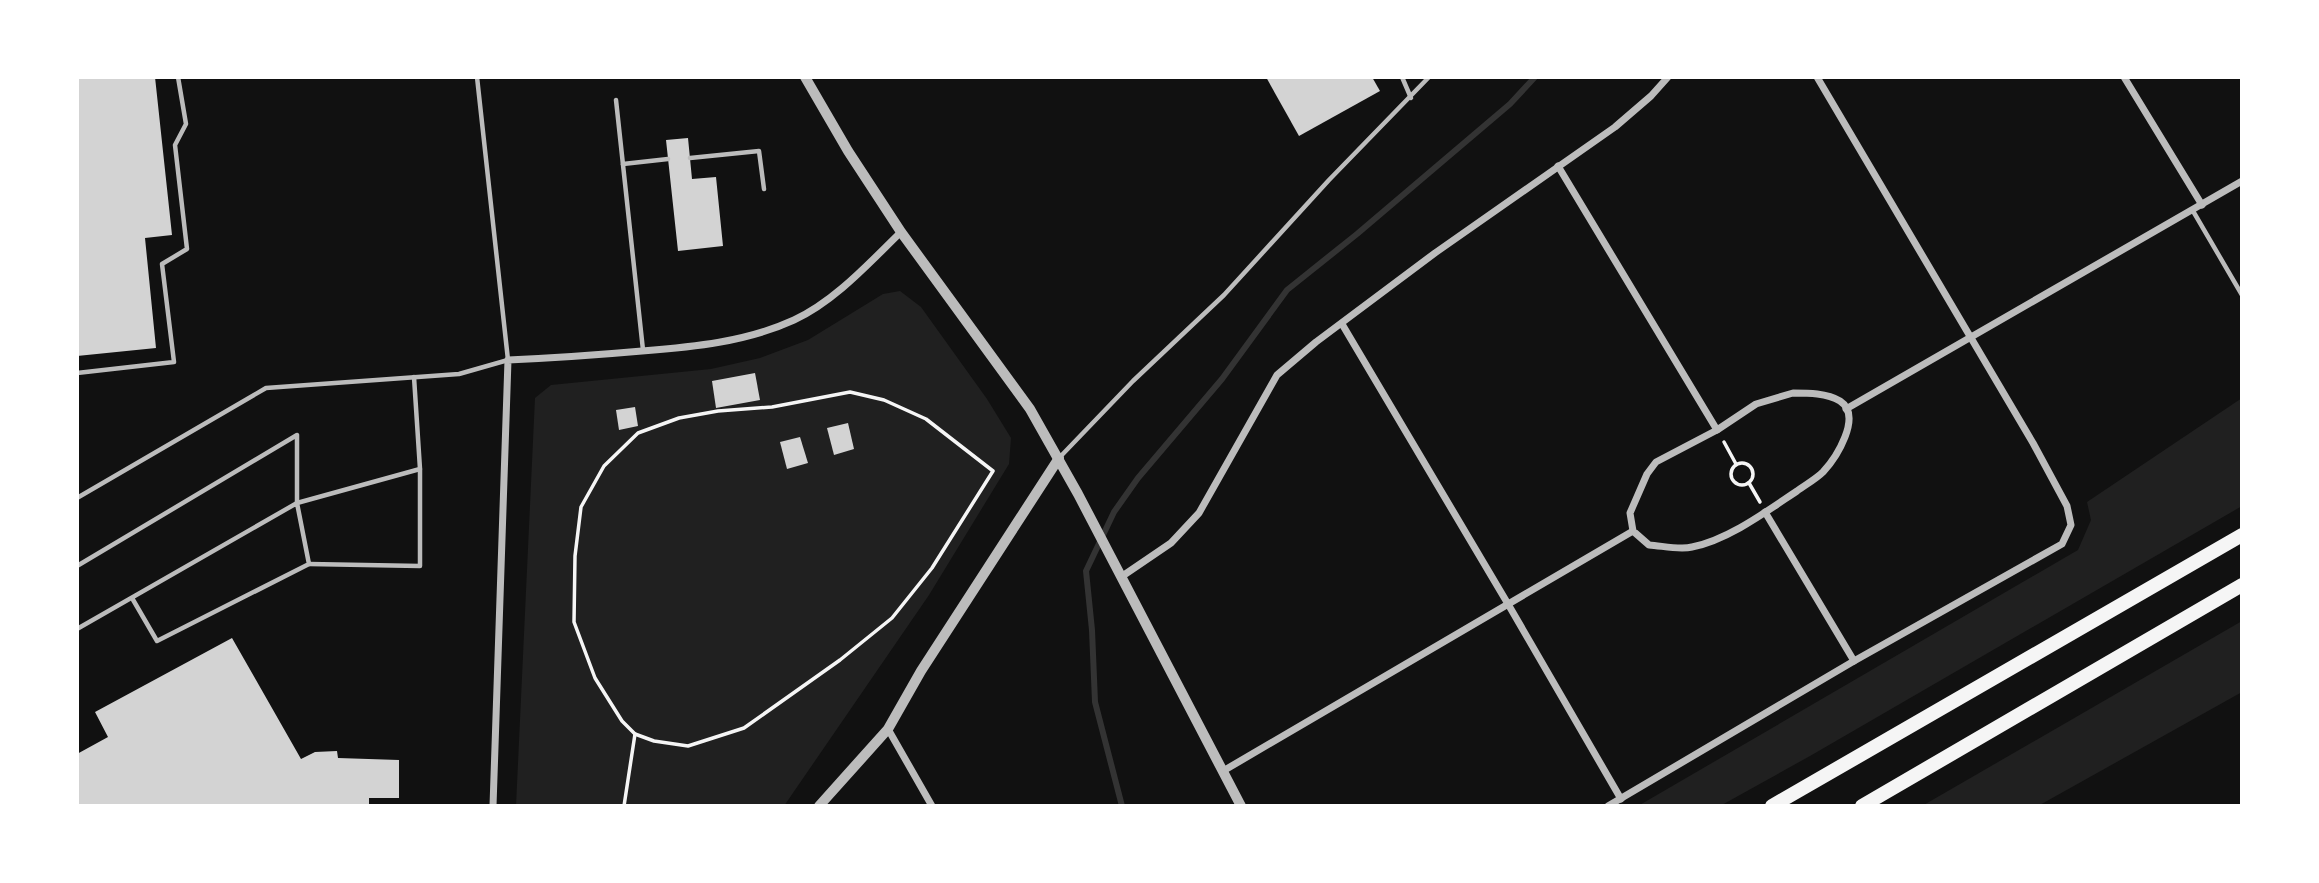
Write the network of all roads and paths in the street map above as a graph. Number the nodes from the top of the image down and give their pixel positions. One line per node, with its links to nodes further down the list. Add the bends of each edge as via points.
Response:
1 (178, 77): 25 (lane, via 186,124 175,145 187,249 162,264 174,362)
2 (477, 77): 24 (lane)
3 (806, 77): 19 (street)
4 (1402, 77): 9 (lane)
5 (1429, 77): 9 (lane)
6 (1668, 77): 14 (street, via 1615,127)
7 (1817, 77): 22 (street)
8 (2124, 77): 17 (street)
9 (1411, 98): 29 (lane, via 1224,295)
10 (616, 100): 13 (lane)
11 (690, 158): 16 (lane, via 759,150)
12 (668, 159): 13 (lane)
13 (623, 164): 23 (lane)
14 (1558, 166): 21 (street); 28 (street)
15 (2242, 182): 17 (street)
16 (764, 189)
17 (2202, 205): 18 (street)
18 (2193, 211): 20 (lane); 22 (street)
19 (901, 232): 23 (street, via 850,283 795,320 742,339); 29 (street, via 1030,409)
20 (2242, 295)
21 (1342, 324): 40 (street, via 1277,375 1199,513 1171,543); 43 (street)
22 (1970, 337): 27 (street); 45 (street, via 2067,506 2071,525 2062,544)
23 (643, 351): 24 (street)
24 (508, 360): 26 (lane, via 459,374); 50 (street)
25 (77, 373)
26 (414, 377): 31 (lane); 33 (lane, via 266,388)
27 (1846, 409): 28 (street, via 1841,401 1816,393 1793,393 1756,404); 35 (street, via 1850,423 1839,451 1822,474)
28 (1717, 430): 30 (path); 36 (street, via 1656,462 1630,513)
29 (1059, 458): 40 (street); 46 (street)
30 (1736, 464): 32 (path, via 1752,467); 32 (path, via 1733,480)
31 (420, 469): 34 (lane); 38 (lane, via 420,566)
32 (1749, 483): 35 (path)
33 (77, 498)
34 (297, 503): 38 (lane); 39 (lane, via 297,435); 42 (lane)
35 (1765, 512): 36 (street, via 1691,548 1649,545); 45 (street)
36 (1633, 531): 43 (street)
37 (2242, 535): 56 (highway)
38 (309, 564): 42 (lane, via 157,641)
39 (77, 566)
40 (1121, 577): 48 (street)
41 (2242, 585): 57 (highway)
42 (132, 598): 44 (lane)
43 (1508, 604): 48 (street); 49 (street)
44 (77, 629)
45 (1854, 661): 49 (street)
46 (888, 729): 52 (street); 53 (street)
47 (635, 734): 47 (path, via 688,746 744,728 840,660 892,618 932,568 993,471 926,419 884,400 850,392 679,418 638,433 604,466 581,507 573,622 595,678); 51 (path)
48 (1223, 771): 54 (street)
49 (1621, 799): 55 (street)
50 (493, 806)
51 (624, 806)
52 (819, 806)
53 (932, 806)
54 (1241, 806)
55 (1608, 806)
56 (1772, 806)
57 (1862, 806)

